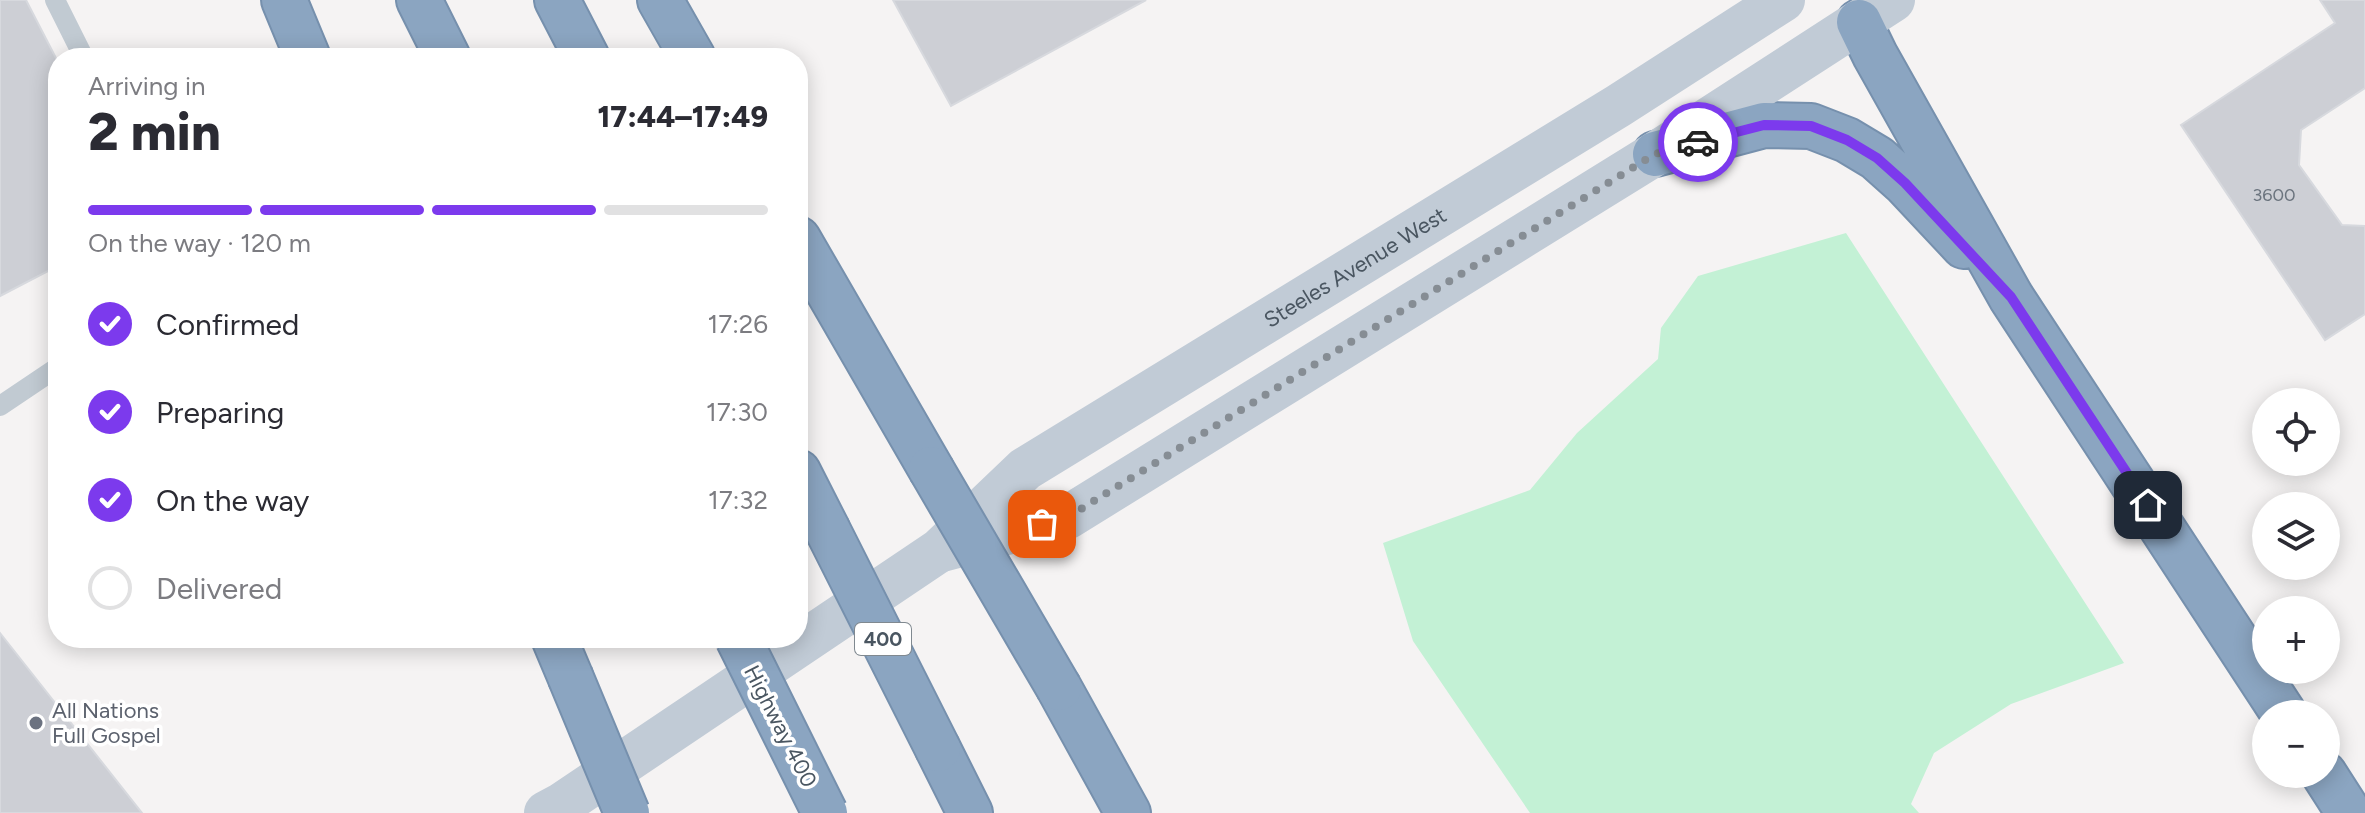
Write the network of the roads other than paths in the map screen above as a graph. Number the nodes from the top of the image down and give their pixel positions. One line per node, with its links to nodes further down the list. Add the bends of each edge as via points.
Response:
1 (55, 0): 8 (lane)
2 (284, 0): 9 (highway)
3 (419, 0): 10 (highway)
4 (557, 0): 11 (highway)
5 (660, 0): 12 (highway)
6 (1783, 0): 19 (main road, Steeles Avenue West, via 1025,469)
7 (1866, 7): 13 (main road, Steeles Avenue West); 15 (highway, via 1875,55)
8 (79, 48)
9 (304, 48)
10 (443, 48)
11 (582, 48)
12 (687, 48)
13 (1655, 154): 15 (highway, via 1764,125 1811,126 1847,140 1905,183); 19 (main road, Steeles Avenue West, via 1068,517)
14 (808, 256): 30 (highway, bridge)
15 (2011, 297): 24 (highway)
16 (48, 374): 17 (lane)
17 (0, 406)
18 (808, 492): 29 (highway, 400, bridge)
19 (940, 550): 20 (main road, Steeles Avenue West)
20 (808, 639)
21 (743, 648): 28 (highway, Highway 400, bridge)
22 (794, 648): 26 (main road, Steeles Avenue West)
23 (562, 657): 27 (highway, bridge)
24 (2275, 700)
25 (2333, 788): 31 (highway)
26 (553, 810)
27 (627, 813)
28 (825, 813)
29 (970, 813)
30 (1128, 813)
31 (2349, 813)

